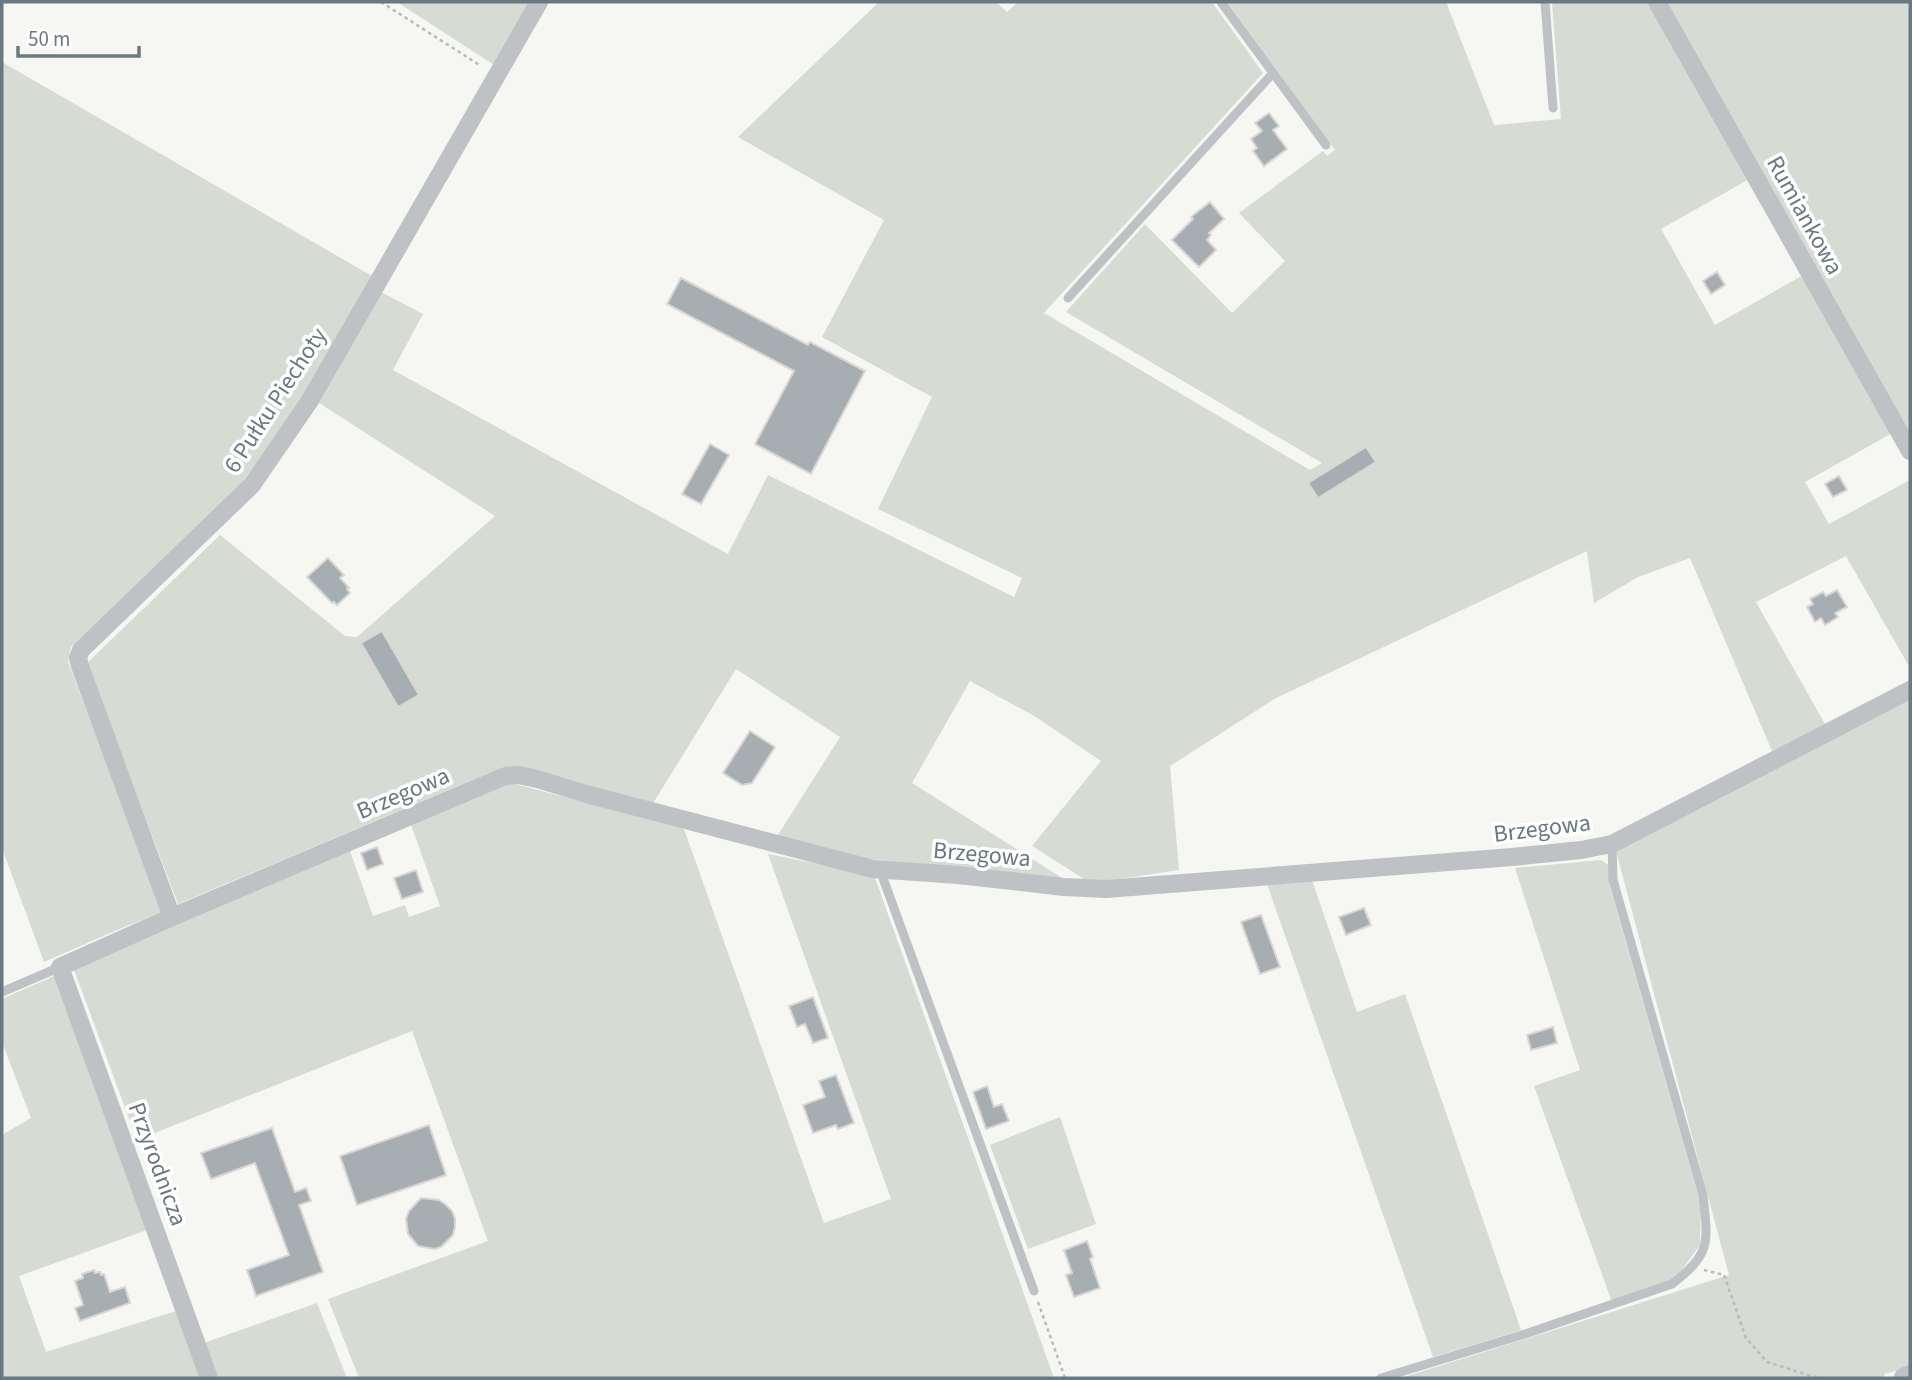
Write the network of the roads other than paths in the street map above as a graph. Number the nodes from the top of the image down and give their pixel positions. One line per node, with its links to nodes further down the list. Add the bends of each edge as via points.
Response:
1 (539, 2): 13 (street, 6 Pułku Piechoty, via 309,402 252,485 81,650 80,666)
2 (1221, 2): 5 (lane)
3 (1545, 2): 6 (lane)
4 (1657, 2): 9 (street, Rumiankowa)
5 (1273, 72): 7 (lane); 8 (lane)
6 (1553, 108)
7 (1326, 145)
8 (1068, 298)
9 (1910, 451)
10 (1910, 690): 11 (street, Brzegowa)
11 (1612, 844): 12 (street, Brzegowa, via 1512,857 1106,889); 18 (lane, via 1613,880 1703,1195 1703,1254 1672,1284)
12 (880, 870): 13 (street, Brzegowa, via 519,775 505,776); 16 (lane)
13 (172, 917): 14 (street, Brzegowa)
14 (60, 967): 15 (lane); 17 (street, Przyrodnicza)
15 (2, 992)
16 (1034, 1291)
17 (209, 1378)
18 (1381, 1378)

